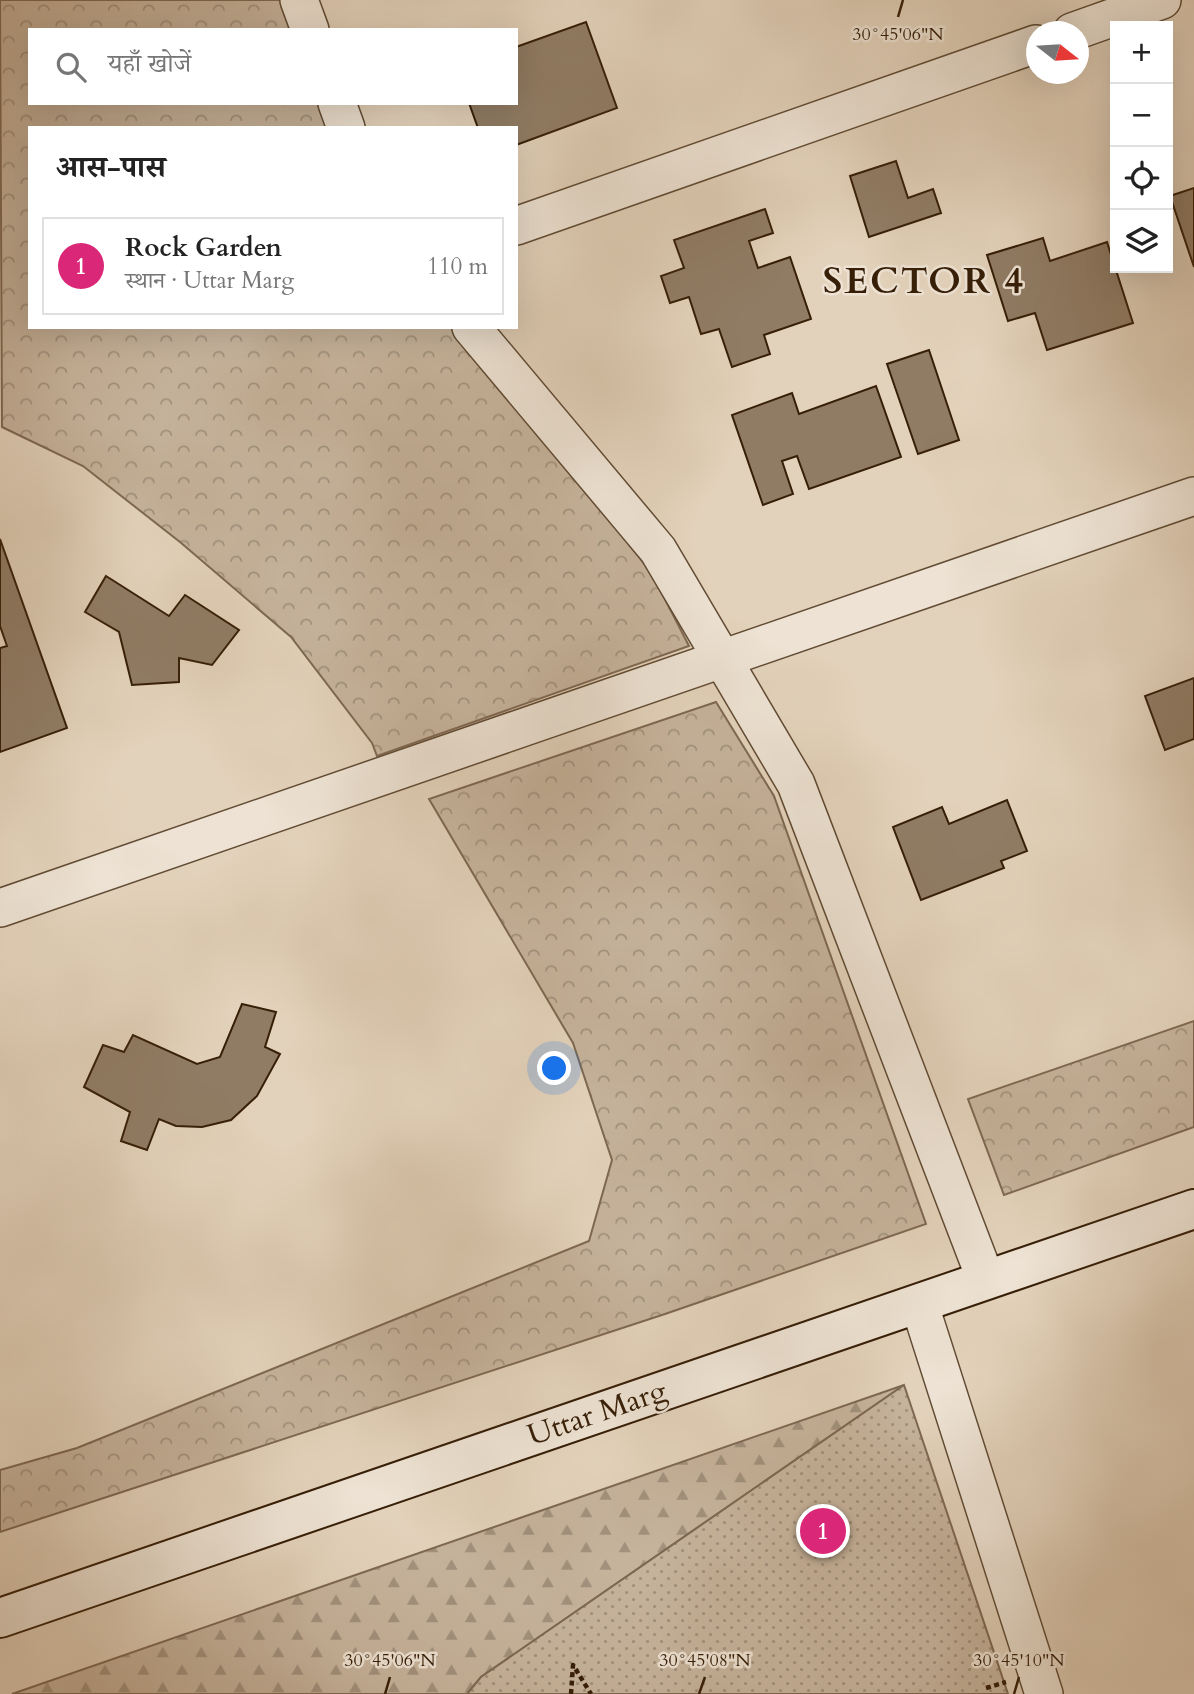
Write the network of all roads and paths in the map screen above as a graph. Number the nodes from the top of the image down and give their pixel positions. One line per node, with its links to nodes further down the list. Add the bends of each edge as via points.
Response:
1 (299, 0): 4 (street)
2 (1162, 0): 3 (street)
3 (1089, 26)
4 (309, 28)
5 (1026, 48): 8 (street)
6 (338, 105): 7 (street)
7 (344, 126)
8 (518, 225)
9 (473, 329): 11 (street, via 658,550)
10 (1194, 496): 11 (street)
11 (722, 659): 12 (street); 14 (street, via 796,784)
12 (0, 908)
13 (1194, 1209): 14 (main road, Uttar Marg)
14 (986, 1280): 15 (main road, Uttar Marg)
15 (919, 1303): 16 (main road, Uttar Marg); 19 (street)
16 (0, 1618)
17 (571, 1694): 18 (path, via 573,1665)
18 (591, 1694)
19 (1044, 1694)

